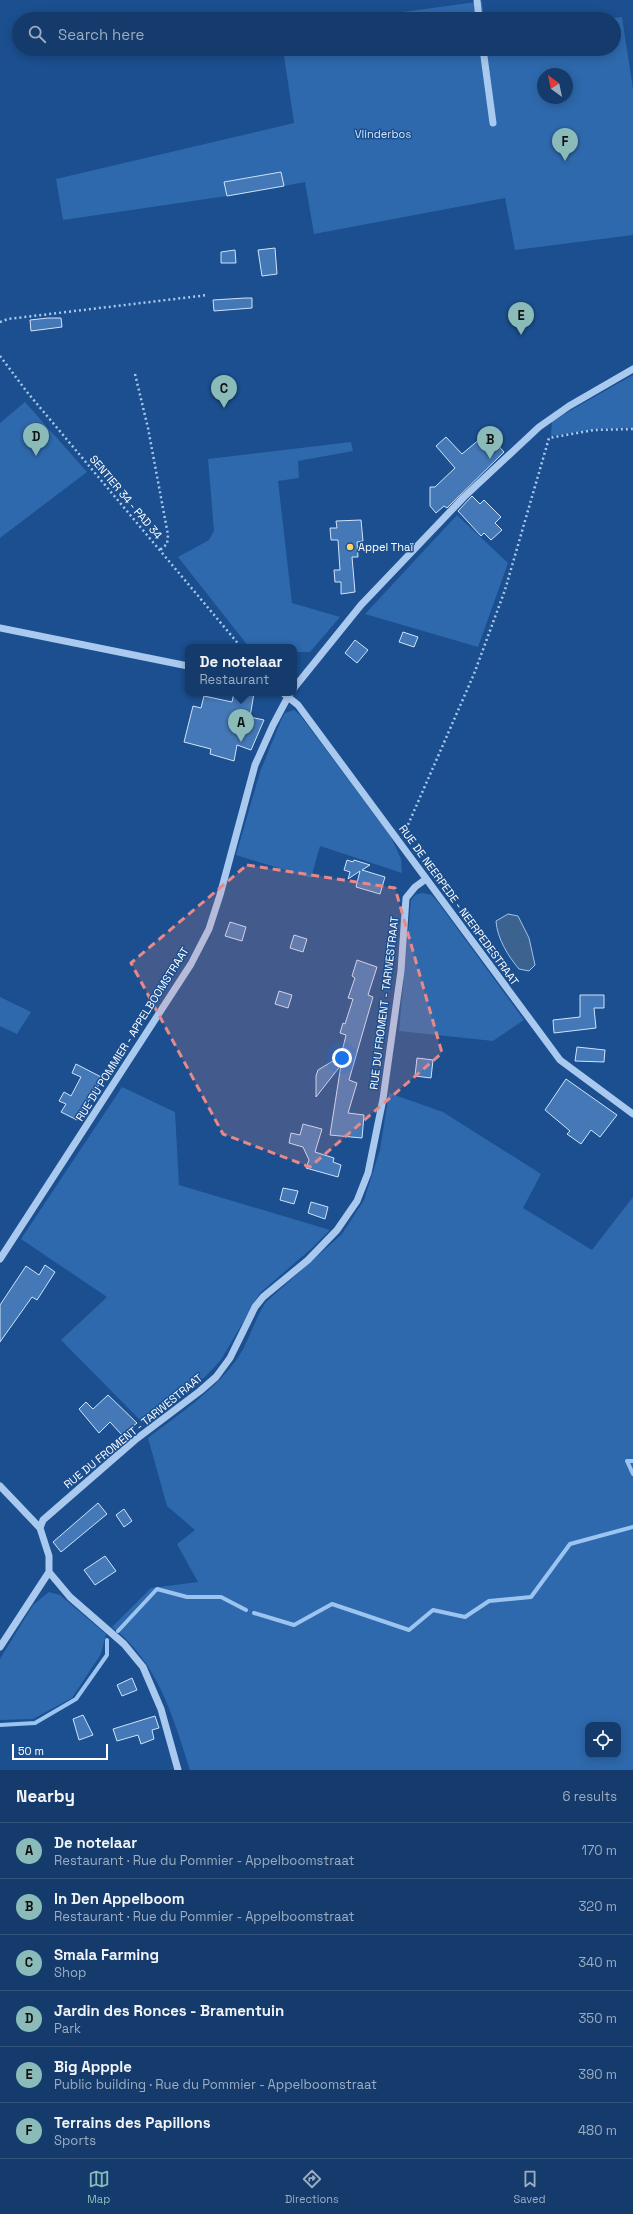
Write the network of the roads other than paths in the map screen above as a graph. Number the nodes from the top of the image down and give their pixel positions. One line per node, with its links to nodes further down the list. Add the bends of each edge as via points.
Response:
1 (477, 0): 2 (street)
2 (478, 12)
3 (484, 56): 4 (street)
4 (493, 123)
5 (633, 369): 8 (street, via 569,406 539,427 470,492 361,606)
6 (0, 628): 7 (street)
7 (185, 665)
8 (297, 684)
9 (286, 696): 13 (street, RUE DU POMMIER - APPELBOOMSTRAAT, via 255,766 220,895 192,964)
10 (289, 696): 11 (street, RUE DE NEERPEDE - NEERPEDESTRAAT)
11 (426, 879): 12 (street, RUE DE NEERPEDE - NEERPEDESTRAAT, via 560,1060); 15 (street, RUE DU FROMENT - TARWESTRAAT, via 406,898 401,971 383,1099 368,1173 357,1201 337,1230 308,1260 263,1297 230,1358 216,1377 200,1392 135,1440 43,1520)
12 (633, 1114)
13 (0, 1259)
14 (0, 1486): 15 (street)
15 (40, 1528): 16 (street, via 48,1556)
16 (49, 1572): 17 (street); 18 (street, via 70,1597 124,1644 143,1667 161,1709)
17 (0, 1647)
18 (178, 1770)

